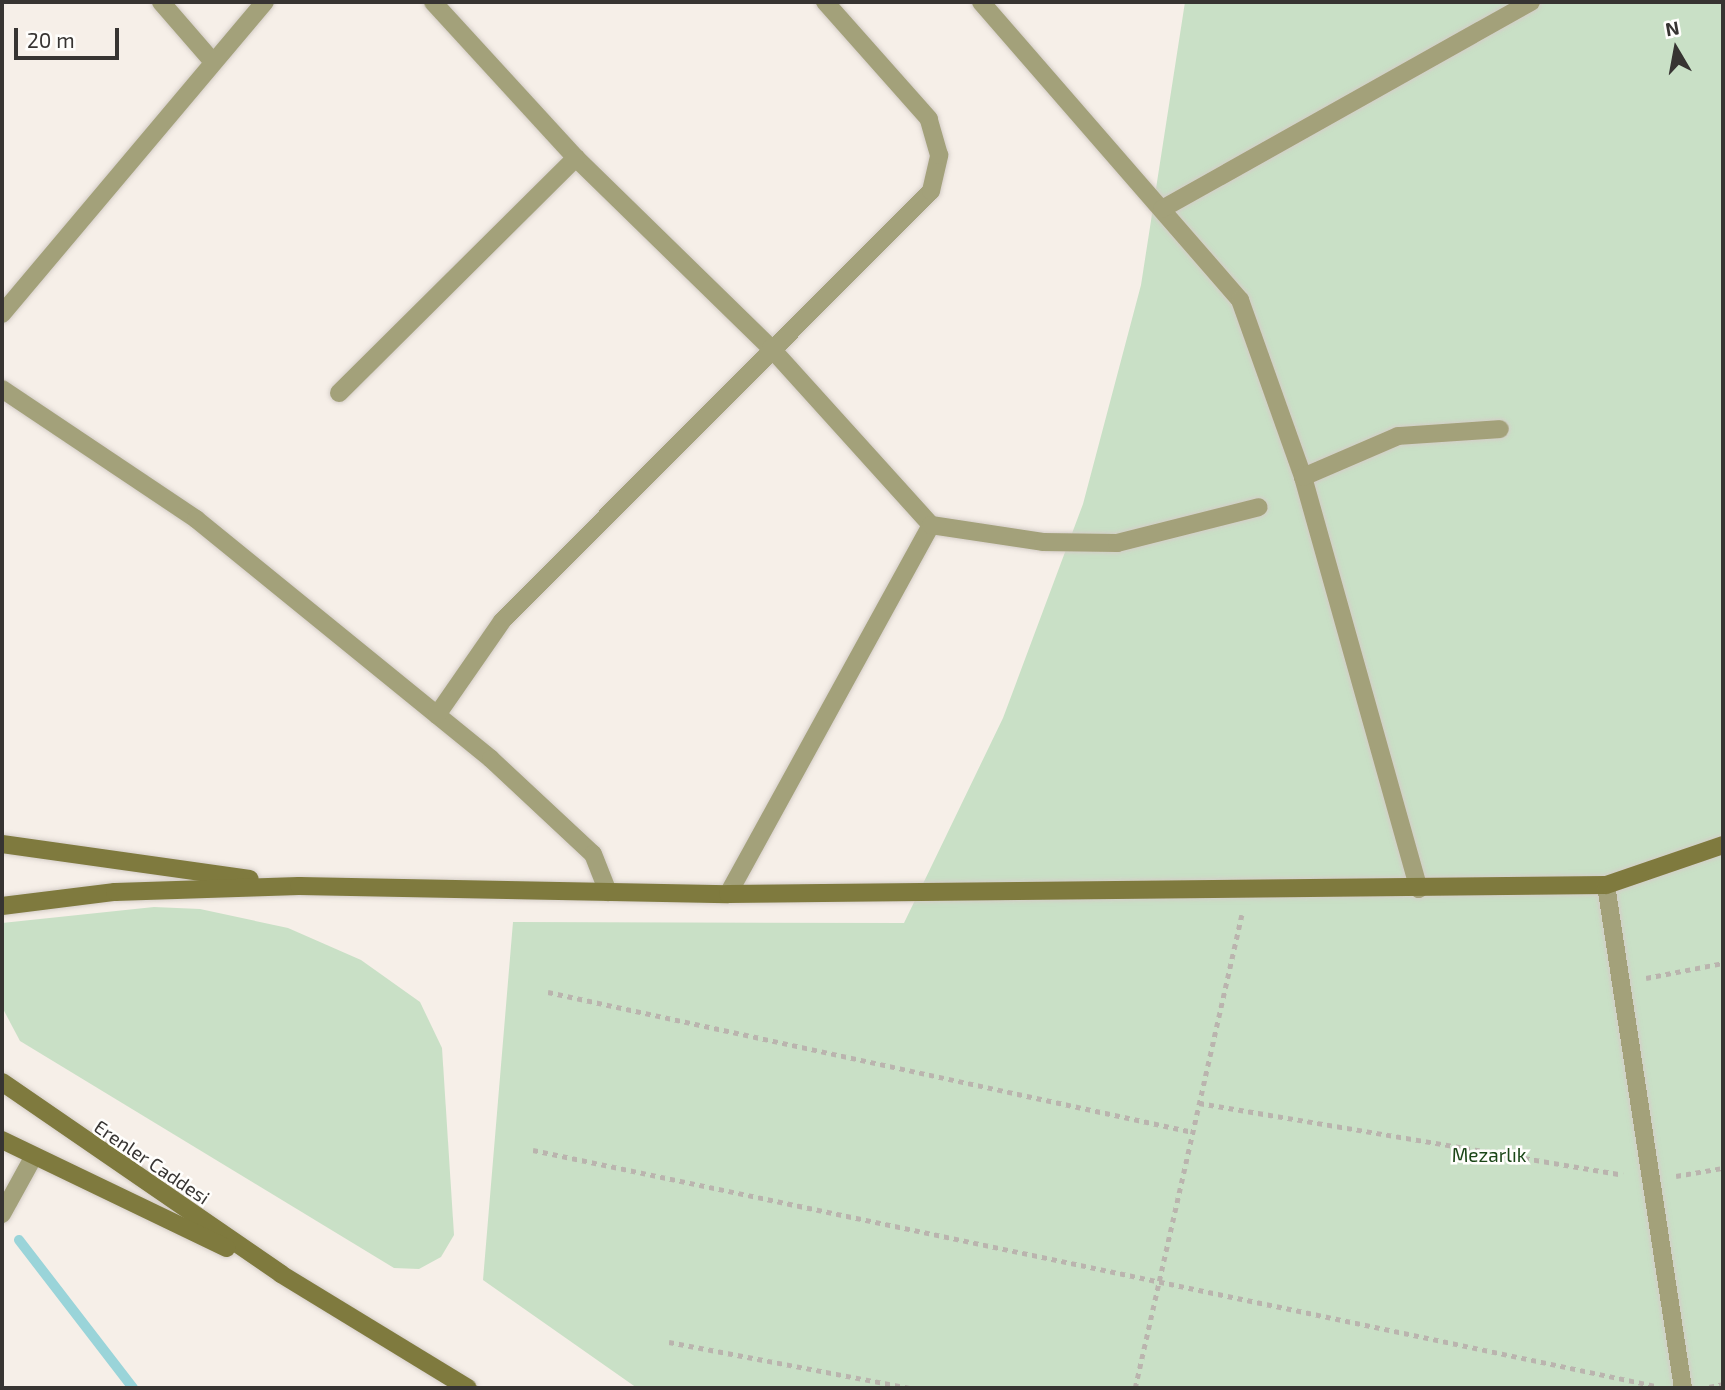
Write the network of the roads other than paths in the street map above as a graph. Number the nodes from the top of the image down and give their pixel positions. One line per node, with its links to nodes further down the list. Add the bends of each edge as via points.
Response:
1 (161, 2): 7 (street)
2 (265, 2): 7 (street)
3 (432, 2): 8 (street)
4 (825, 2): 11 (street, via 929,119 936,136 937,173 920,206)
5 (981, 2): 9 (street)
6 (1531, 2): 9 (street)
7 (213, 62): 10 (street)
8 (576, 158): 11 (street); 13 (street)
9 (1162, 209): 15 (street, via 1240,300)
10 (2, 314)
11 (771, 348): 17 (street); 18 (street, via 502,621)
12 (2, 389): 18 (street, via 196,519)
13 (339, 393)
14 (1500, 429): 15 (street, via 1398,436)
15 (1303, 477): 23 (street)
16 (1259, 507): 17 (street, via 1117,543 1042,542)
17 (932, 525): 25 (street)
18 (437, 715): 24 (street, via 593,855)
19 (2, 844): 22 (street)
20 (1723, 845): 21 (street)
21 (1606, 885): 23 (street); 33 (street)
22 (299, 886): 24 (street); 26 (street, via 115,892)
23 (1419, 888): 25 (street)
24 (608, 892): 25 (street)
25 (728, 894)
26 (2, 905)
27 (2, 1082): 31 (street, Erenler Caddesi)
28 (2, 1140): 29 (street, Erenler Caddesi)
29 (34, 1156): 30 (street); 31 (street, Erenler Caddesi)
30 (2, 1214)
31 (281, 1274): 32 (street, Erenler Caddesi)
32 (468, 1388)
33 (1683, 1388)

